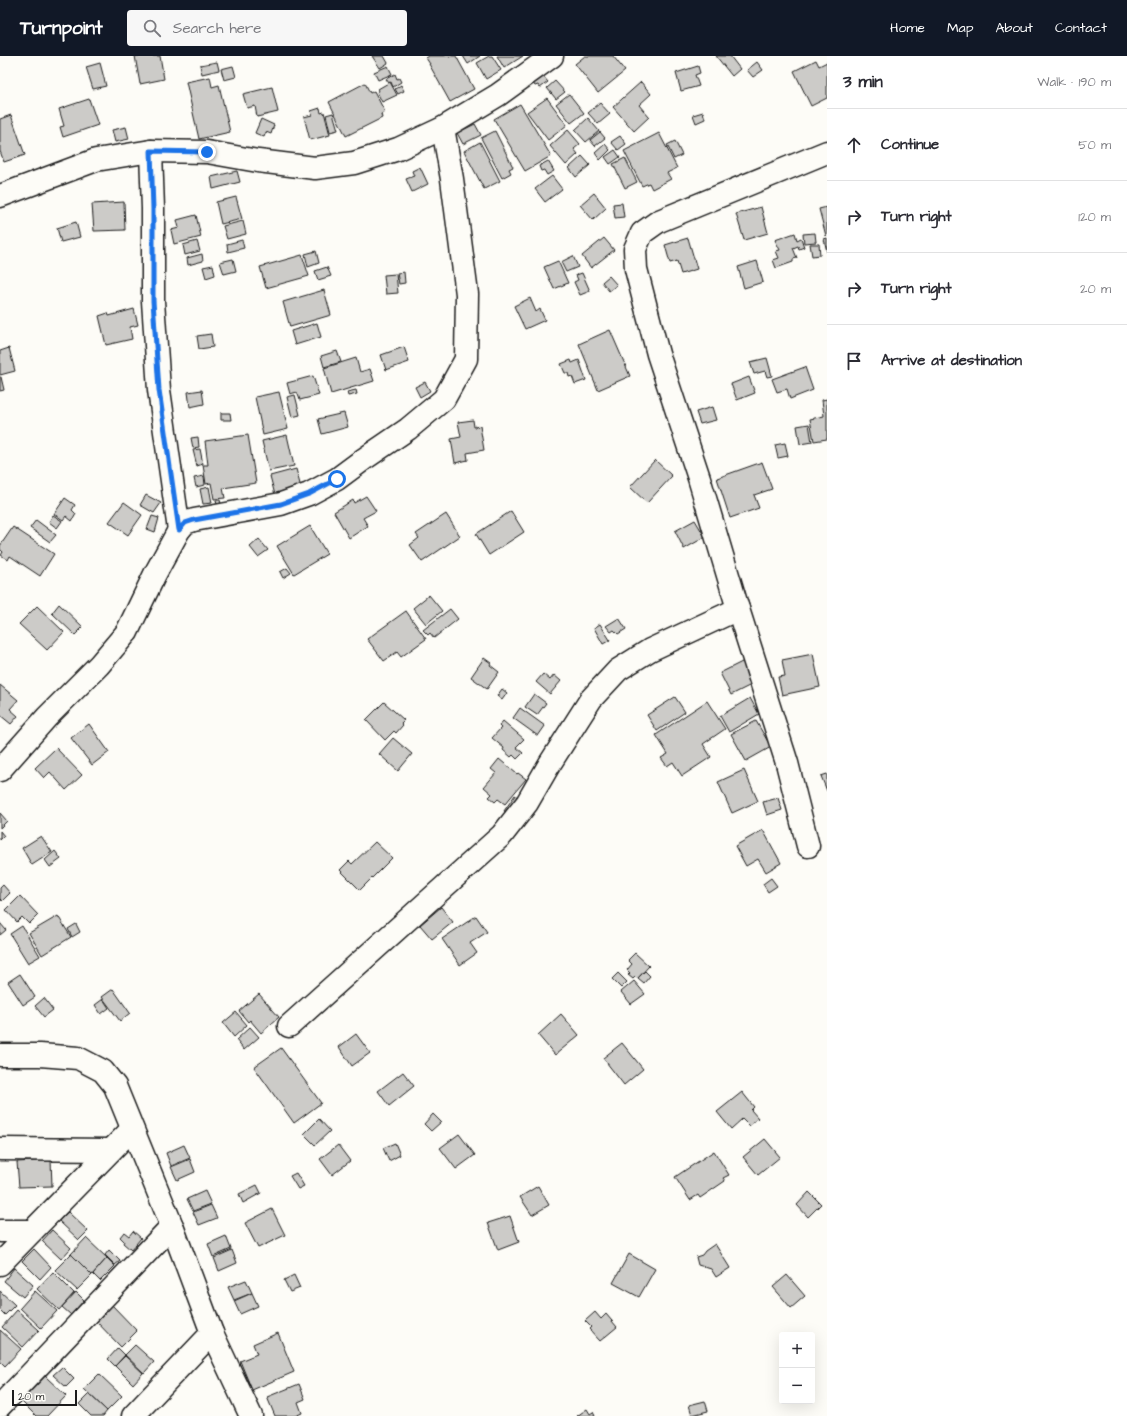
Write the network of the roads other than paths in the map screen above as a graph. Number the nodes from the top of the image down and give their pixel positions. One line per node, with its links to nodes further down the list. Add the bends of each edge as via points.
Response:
1 (550, 57): 2 (street, via 498,94)
2 (443, 128): 3 (street, via 398,149 354,164 315,168 207,152); 6 (street, via 467,294 466,360 444,399 408,429 337,479 309,494 281,504 194,520 185,523)
3 (151, 151): 5 (street, via 96,160); 6 (street, via 153,301 158,382)
4 (827, 152): 7 (street, via 659,222 642,233 635,249 636,269 658,354 699,478)
5 (0, 196)
6 (179, 530): 8 (street, via 127,632)
7 (738, 609): 9 (street, via 787,763); 10 (street, via 650,650 618,670 591,699 527,803 502,835)
8 (0, 770)
9 (808, 846)
10 (289, 1026)
11 (0, 1055): 12 (street, via 78,1058 103,1071 115,1086)
12 (132, 1129): 14 (street); 15 (street)
13 (0, 1149): 14 (street)
14 (111, 1150): 17 (street)
15 (172, 1226): 19 (street); 20 (street)
16 (0, 1231): 17 (street)
17 (32, 1231): 18 (street)
18 (0, 1264)
19 (212, 1333): 21 (street); 22 (street)
20 (0, 1406)
21 (133, 1416)
22 (250, 1416)

